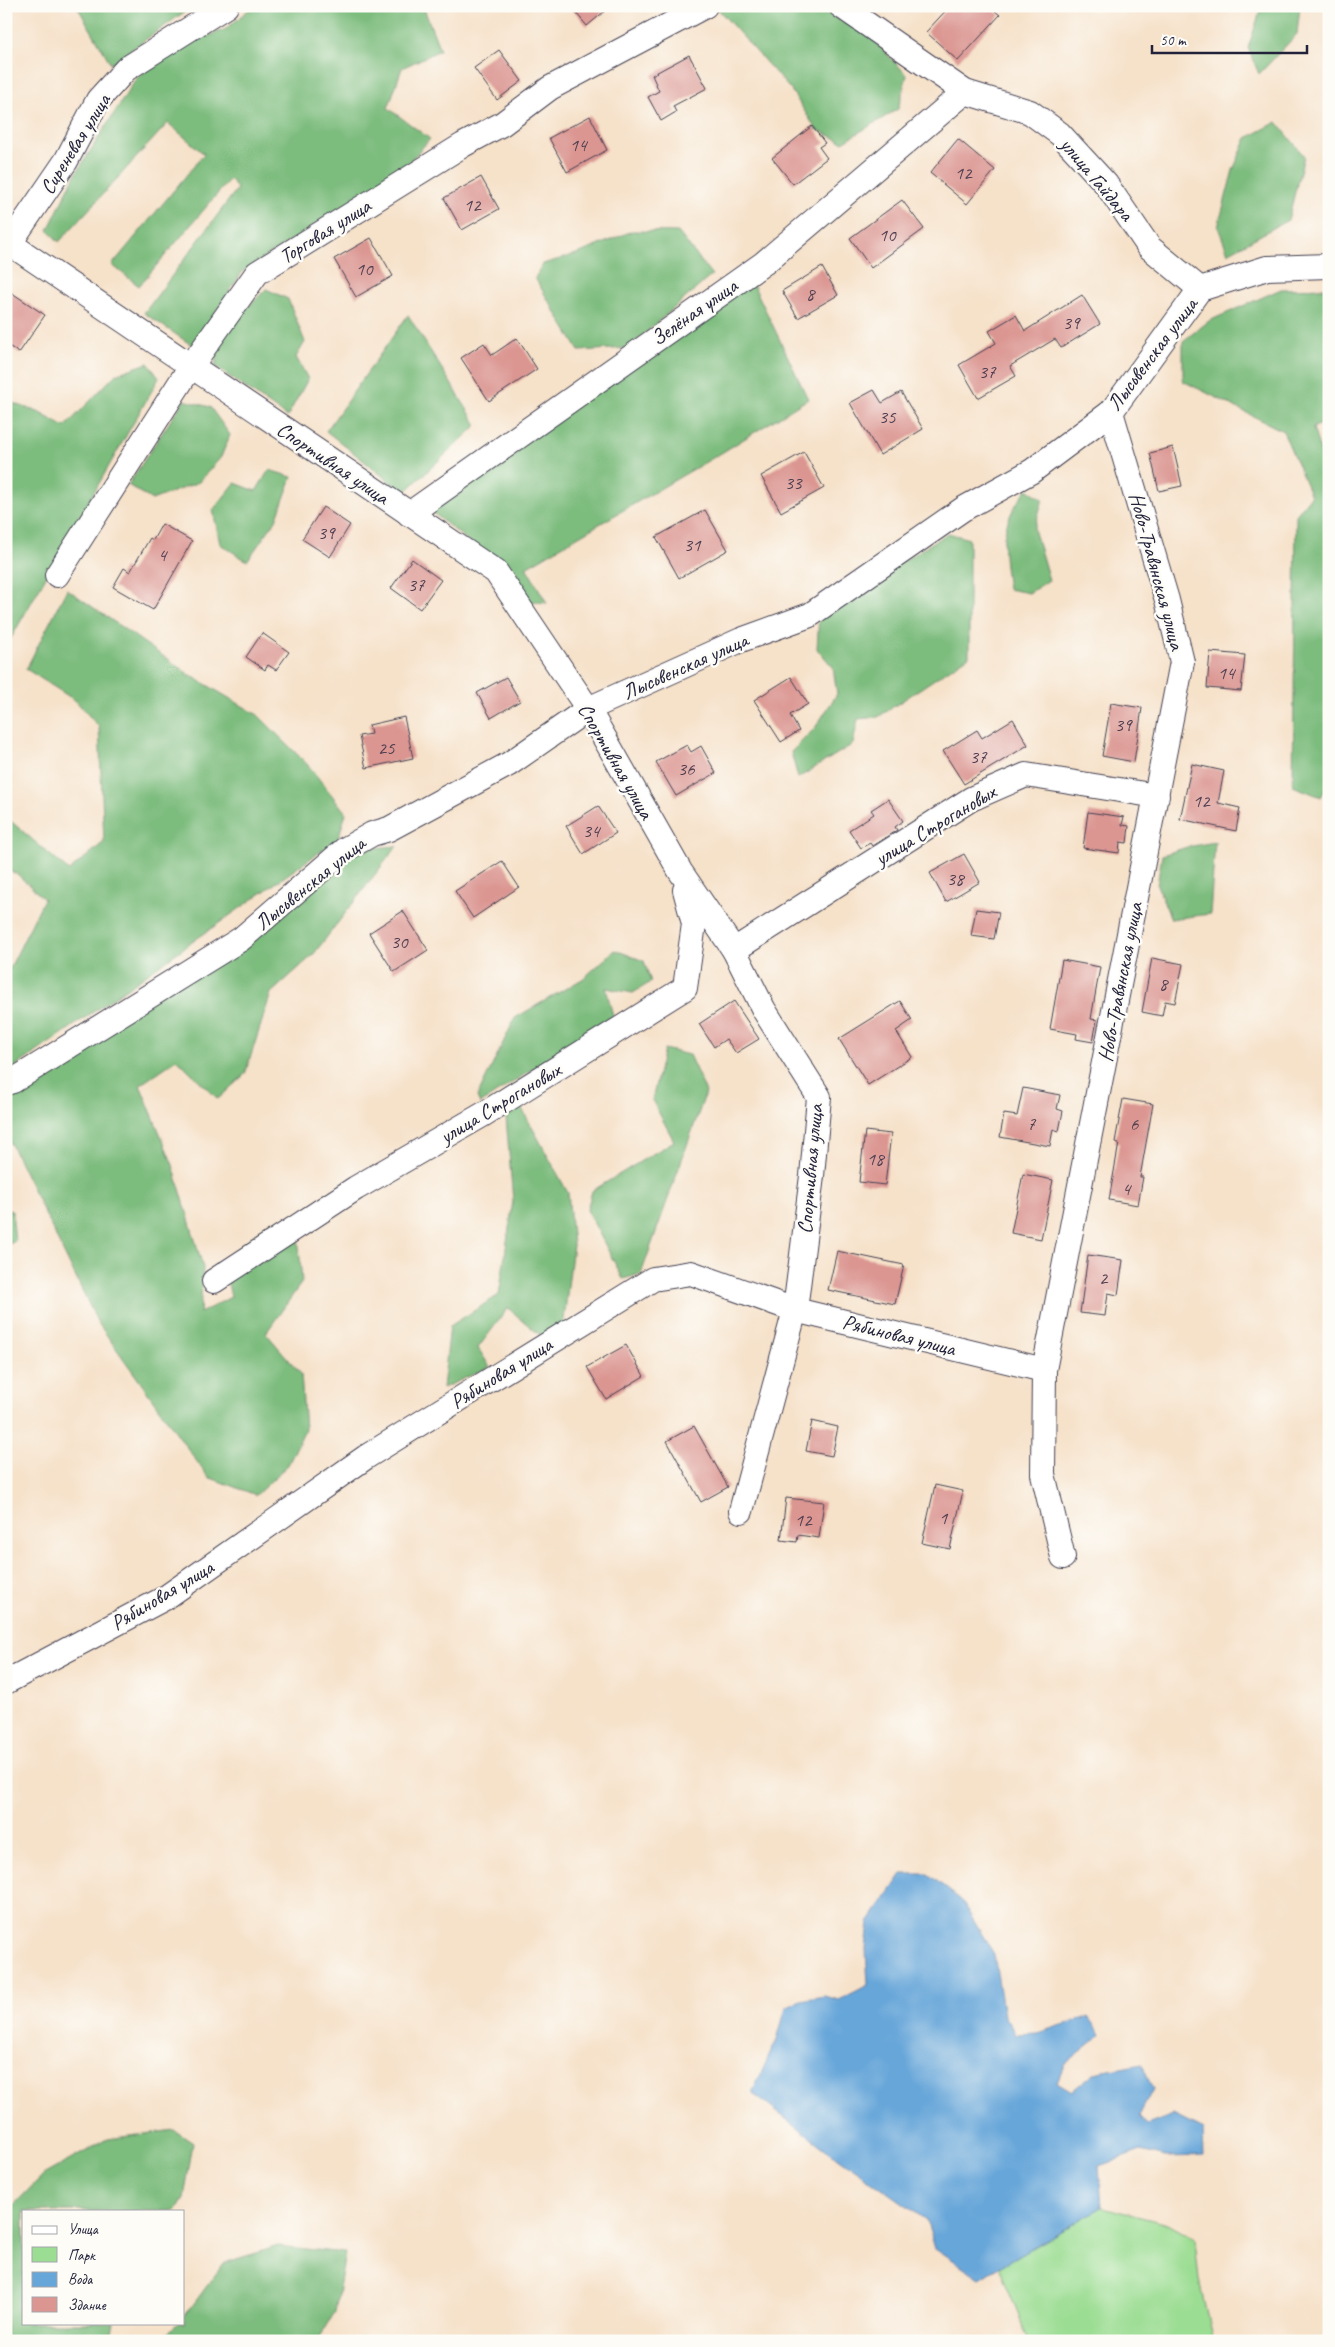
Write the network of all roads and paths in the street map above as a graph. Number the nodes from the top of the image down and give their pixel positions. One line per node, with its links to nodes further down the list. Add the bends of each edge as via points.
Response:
1 (226, 6): 5 (street, Сиреневая улица, via 126,69 98,100 66,161)
2 (705, 6): 8 (street, Торговая улица, via 550,88 502,124 257,273)
3 (841, 6): 4 (street, улица Гайдара)
4 (965, 92): 7 (street, улица Гайдара, via 1030,112 1060,134 1106,184 1149,246); 10 (street, Зелёная улица, via 764,263)
5 (8, 242): 8 (street, Спортивная улица)
6 (1329, 266): 7 (street, via 1267,268)
7 (1200, 289): 9 (street, Лысьвенская улица)
8 (191, 366): 10 (street, Спортивная улица); 11 (street, Торговая улица)
9 (1111, 412): 12 (street, Лысьвенская улица, via 1032,471 963,509 810,615 741,640); 13 (street, Ново-Травянская улица, via 1168,600 1182,662)
10 (409, 514): 12 (street, Спортивная улица, via 496,572)
11 (57, 575)
12 (588, 709): 14 (street, Спортивная улица); 16 (street, Лысьвенская улица, via 509,764 344,850 241,939 13,1081)
13 (1157, 796): 15 (street, улица Строгановых, via 1026,775 971,799); 19 (street, Ново-Травянская улица)
14 (680, 871): 15 (street, Спортивная улица); 17 (street, улица Строгановых, via 694,924 685,988 484,1114 356,1188)
15 (734, 950): 18 (street, Спортивная улица, via 764,1010 819,1097)
16 (6, 1082)
17 (214, 1281)
18 (795, 1310): 19 (street, Рябиновая улица); 20 (street, Спортивная улица); 22 (street, Рябиновая улица, via 691,1273 653,1279 366,1457 165,1598)
19 (1044, 1370): 21 (street, Ново-Травянская улица, via 1043,1474)
20 (741, 1511)
21 (1063, 1557)
22 (6, 1682)

